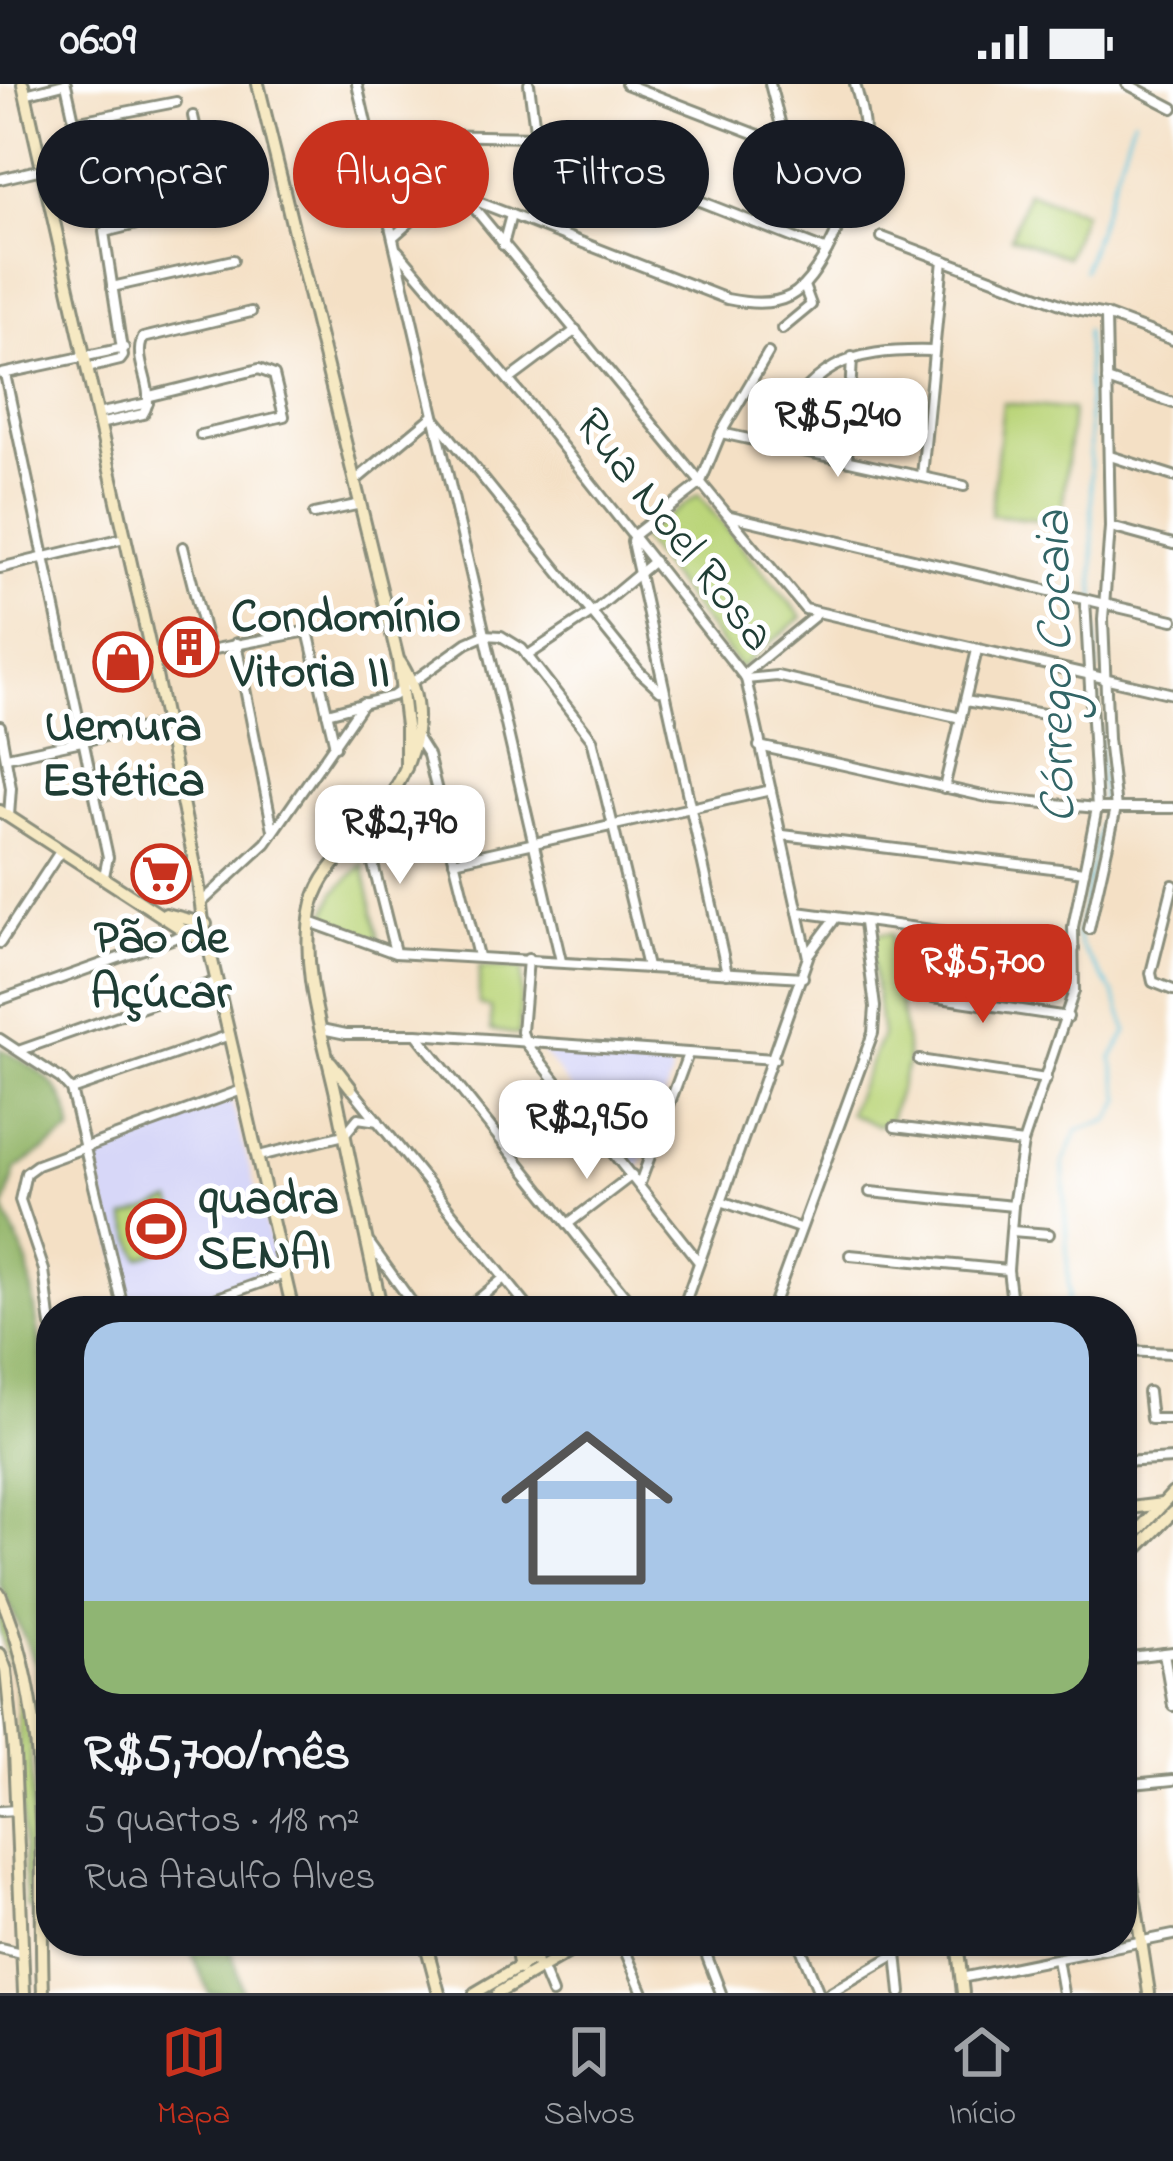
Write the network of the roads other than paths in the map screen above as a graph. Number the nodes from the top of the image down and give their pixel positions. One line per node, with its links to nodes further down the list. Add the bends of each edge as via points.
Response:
1 (65, 84): 9 (street); 13 (street)
2 (258, 84): 70 (street)
3 (357, 84): 16 (street)
4 (529, 84): 17 (street)
5 (770, 84): 18 (street)
6 (855, 84): 19 (street)
7 (1127, 84): 11 (street)
8 (631, 85): 20 (street)
9 (24, 87): 21 (street)
10 (176, 102): 14 (street)
11 (1173, 108)
12 (194, 116): 15 (street)
13 (74, 120)
14 (84, 120)
15 (195, 120)
16 (366, 120)
17 (534, 120)
18 (779, 120)
19 (863, 120)
20 (733, 125)
21 (36, 142)
22 (36, 170): 23 (street)
23 (0, 178)
24 (709, 204): 37 (street)
25 (489, 207): 26 (street)
26 (507, 214): 33 (street); 36 (street); 41 (street, via 727,299 776,301)
27 (55, 228): 53 (street)
28 (120, 228): 42 (street, via 104,232)
29 (392, 228): 34 (street)
30 (403, 228): 34 (street)
31 (489, 228): 33 (street)
32 (835, 228): 37 (street)
33 (494, 234): 36 (street)
34 (394, 236): 38 (street)
35 (882, 237): 40 (street)
36 (503, 246): 48 (street)
37 (826, 250): 41 (street)
38 (398, 251): 43 (street, Rua Noel Rosa); 44 (street)
39 (233, 260): 42 (street)
40 (944, 260): 46 (street); 50 (street)
41 (804, 286): 47 (street, via 812,305)
42 (112, 287): 53 (street, via 120,360)
43 (433, 288): 44 (street); 55 (street, Rua Noel Rosa)
44 (409, 299): 59 (street)
45 (251, 312): 57 (street, via 140,340)
46 (1101, 314): 49 (street); 56 (street)
47 (782, 329)
48 (576, 330): 55 (street); 71 (street)
49 (1173, 340)
50 (933, 351): 52 (street); 68 (street)
51 (769, 352): 61 (street)
52 (852, 358): 63 (street, via 807,386); 66 (street)
53 (85, 363): 54 (street); 60 (street)
54 (2, 374): 83 (street)
55 (509, 380): 78 (street, Rua Noel Rosa)
56 (1107, 380): 58 (street); 65 (street)
57 (149, 399): 60 (street, via 143,414); 62 (street, via 260,369 274,375 284,416)
58 (1173, 403)
59 (433, 416): 64 (street); 67 (street); 70 (street)
60 (98, 419): 80 (street)
61 (721, 433): 63 (street); 71 (street)
62 (201, 436)
63 (768, 442): 66 (street)
64 (467, 454): 67 (street); 88 (street)
65 (1110, 457): 69 (street); 77 (street)
66 (847, 460): 68 (street)
67 (443, 461): 91 (street)
68 (922, 476): 72 (street)
69 (1173, 476)
70 (355, 481): 73 (street)
71 (700, 484): 75 (street); 78 (street)
72 (964, 486)
73 (361, 504): 74 (street); 99 (street)
74 (314, 514)
75 (729, 516): 76 (street); 79 (street)
76 (772, 526): 79 (street); 87 (street)
77 (1110, 527): 81 (street); 87 (street)
78 (634, 535): 84 (street, Rua Noel Rosa); 86 (street)
79 (745, 536): 89 (street)
80 (124, 538): 83 (street); 96 (street)
81 (1173, 544)
82 (183, 547): 93 (street)
83 (43, 557): 85 (street); 110 (street)
84 (654, 561): 86 (street); 97 (street, Rua Noel Rosa)
85 (0, 568)
86 (638, 575): 88 (street); 100 (street)
87 (1094, 602): 90 (street); 98 (street); 98 (street)
88 (593, 612): 95 (street); 100 (street)
89 (816, 615): 94 (street); 97 (street)
90 (1173, 620)
91 (485, 634): 95 (street, via 508,639); 99 (street); 125 (street)
92 (236, 643): 93 (street); 104 (street, via 308,631); 123 (street)
93 (209, 649): 96 (street)
94 (977, 650): 98 (street); 102 (street)
95 (527, 656): 121 (street, via 592,739)
96 (153, 661): 107 (street)
97 (745, 676): 106 (street, via 777,676); 112 (street, Rua Noel Rosa)
98 (1097, 679): 101 (street); 118 (street); 118 (street)
99 (406, 687): 103 (street); 109 (street); 114 (street)
100 (662, 691): 117 (street)
101 (1173, 694)
102 (965, 701): 105 (street); 106 (street)
103 (363, 703): 104 (street); 111 (street)
104 (327, 712): 111 (street)
105 (1056, 716)
106 (961, 718): 115 (street)
107 (166, 723): 110 (street); 131 (street)
108 (0, 726): 113 (street)
109 (416, 736): 114 (street); 127 (street, via 428,754)
110 (85, 740): 113 (street); 129 (street, via 108,857)
111 (335, 746): 123 (street)
112 (759, 746): 115 (street); 116 (street, Rua Noel Rosa)
113 (7, 757): 120 (street, via 11,799)
114 (406, 768): 122 (street)
115 (944, 788): 118 (street)
116 (771, 790): 117 (street); 124 (street, Rua Noel Rosa)
117 (692, 808): 121 (street); 151 (street)
118 (1106, 808): 119 (street); 128 (street); 139 (street)
119 (1173, 808)
120 (3, 813): 126 (street)
121 (614, 827): 125 (street); 150 (street)
122 (365, 830): 136 (street, via 324,877); 145 (street)
123 (273, 832): 131 (street)
124 (783, 835): 128 (street); 133 (street, Rua Noel Rosa)
125 (536, 845): 127 (street); 149 (street)
126 (62, 849): 129 (street); 142 (street)
127 (454, 861): 146 (street)
128 (1084, 872): 143 (street)
129 (103, 873): 132 (street)
130 (1173, 885): 154 (street, via 1151,973)
131 (202, 902): 138 (street)
132 (157, 911): 135 (street); 138 (street)
133 (798, 912): 134 (street); 147 (street, Rua Noel Rosa)
134 (835, 920): 137 (street); 147 (street)
135 (170, 922): 140 (street); 141 (street)
136 (310, 922): 145 (street); 158 (street)
137 (864, 923): 143 (street); 188 (street, via 873,1033)
138 (206, 924): 144 (street)
139 (1089, 928)
140 (186, 934): 141 (street); 144 (street)
141 (166, 942): 156 (street)
142 (0, 943)
143 (1074, 949): 157 (street)
144 (212, 951): 153 (street)
145 (395, 953): 146 (street)
146 (478, 956): 148 (street)
147 (808, 957): 152 (street, Rua Noel Rosa)
148 (528, 959): 149 (street); 163 (street)
149 (561, 961): 150 (street)
150 (647, 968): 151 (street)
151 (728, 973): 152 (street)
152 (803, 977): 169 (street, Rua Noel Rosa)
153 (218, 981): 161 (street); 164 (street)
154 (1173, 990)
155 (906, 992): 157 (street)
156 (0, 1000)
157 (1068, 1017): 171 (street)
158 (322, 1028): 159 (street); 166 (street)
159 (346, 1034): 160 (street); 166 (street)
160 (417, 1034): 163 (street); 187 (street)
161 (230, 1035): 174 (street); 175 (street)
162 (0, 1039): 165 (street)
163 (526, 1043): 167 (street); 182 (street)
164 (38, 1044): 165 (street); 168 (street)
165 (20, 1051): 168 (street)
166 (327, 1052): 172 (street); 173 (street)
167 (688, 1054): 169 (street); 183 (street)
168 (32, 1059): 174 (street)
169 (774, 1059): 185 (street, Rua Noel Rosa)
170 (919, 1060): 171 (street)
171 (1046, 1079): 179 (street)
172 (334, 1085): 173 (street); 178 (street)
173 (351, 1088): 176 (street)
174 (71, 1090): 180 (street)
175 (242, 1090): 180 (street); 181 (street)
176 (379, 1121): 178 (street, via 358,1118); 196 (street)
177 (895, 1127): 179 (street)
178 (344, 1135): 181 (street); 191 (street)
179 (1023, 1143): 186 (street)
180 (85, 1148): 197 (street, via 22,1177 20,1200); 198 (street)
181 (259, 1156): 195 (street)
182 (632, 1175): 183 (street); 187 (street)
183 (639, 1184): 193 (street)
184 (870, 1192): 186 (street)
185 (722, 1201): 188 (street); 193 (street, Rua Noel Rosa)
186 (1013, 1206): 189 (street)
187 (569, 1223): 205 (street)
188 (800, 1228): 207 (street)
189 (1012, 1231): 190 (street); 194 (street)
190 (1048, 1234)
191 (367, 1239): 201 (street); 202 (street)
192 (850, 1255): 194 (street)
193 (699, 1262): 206 (street, Rua Noel Rosa)
194 (1008, 1270): 208 (street)
195 (285, 1274): 199 (street); 200 (street)
196 (505, 1278): 203 (street); 204 (street)
197 (47, 1296)
198 (120, 1296)
199 (231, 1296)
200 (290, 1296)
201 (382, 1296)
202 (407, 1296)
203 (483, 1296)
204 (519, 1296)
205 (626, 1296)
206 (687, 1296)
207 (776, 1296)
208 (1011, 1296)
209 (1137, 1352): 210 (street)
210 (1173, 1353)
211 (1148, 1392): 212 (street, via 1151,1419)
212 (1173, 1419)
213 (1173, 1459): 214 (street)
214 (1137, 1461)
215 (1173, 1493): 216 (street)
216 (1168, 1508): 217 (street); 218 (street); 219 (street)
217 (1137, 1509)
218 (1137, 1535)
219 (1137, 1546)
220 (0, 1594): 228 (street, via 25,1668)
221 (1168, 1653): 223 (street); 225 (street)
222 (0, 1654): 224 (street)
223 (1137, 1656)
224 (3, 1671): 230 (street)
225 (1173, 1706)
226 (1173, 1780): 227 (street)
227 (1137, 1784)
228 (36, 1789)
229 (0, 1810): 230 (street)
230 (17, 1810): 235 (street)
231 (1137, 1927): 233 (street)
232 (1173, 1935): 233 (street)
233 (1139, 1942): 267 (street)
234 (36, 1944): 235 (street)
235 (22, 1947): 236 (street); 254 (street)
236 (0, 1948)
237 (42, 1956): 255 (street)
238 (429, 1956): 256 (street)
239 (519, 1956): 252 (street)
240 (530, 1956): 251 (street)
241 (546, 1956): 251 (street)
242 (555, 1956): 251 (street)
243 (627, 1956): 260 (street)
244 (707, 1956): 261 (street)
245 (806, 1956): 262 (street)
246 (892, 1956): 263 (street)
247 (897, 1956): 264 (street)
248 (959, 1956): 253 (street)
249 (1071, 1956): 250 (street)
250 (1057, 1959): 253 (street); 266 (street)
251 (537, 1964): 252 (street); 258 (street); 259 (street)
252 (520, 1969): 257 (street)
253 (961, 1978): 265 (street)
254 (24, 1993)
255 (43, 1993)
256 (439, 1993)
257 (475, 1993)
258 (498, 1993)
259 (552, 1993)
260 (643, 1993)
261 (721, 1993)
262 (819, 1993)
263 (829, 1993)
264 (901, 1993)
265 (963, 1993)
266 (1063, 1993)
267 (1149, 1993)

